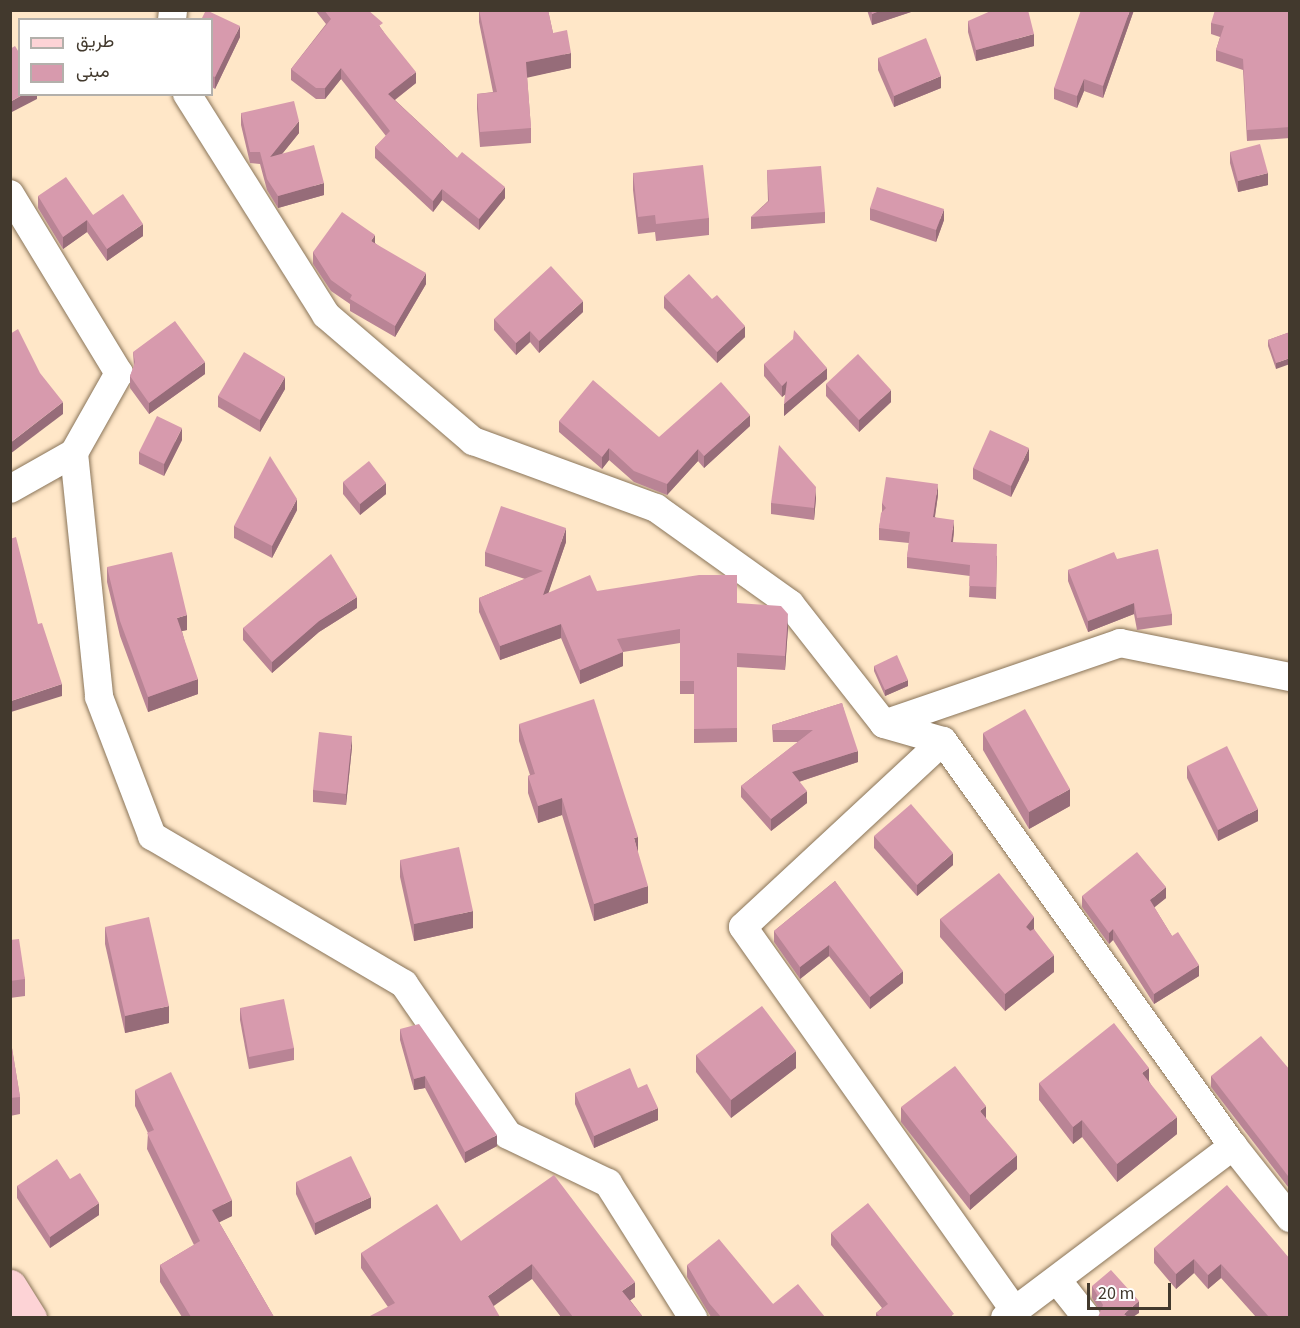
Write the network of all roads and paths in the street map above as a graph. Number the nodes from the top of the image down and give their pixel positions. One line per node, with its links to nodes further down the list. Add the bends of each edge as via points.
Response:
1 (187, 96): 6 (street, via 326,315 473,441 656,508 790,604)
2 (10, 194): 3 (street, via 119,373)
3 (74, 453): 4 (street); 14 (street, via 99,697 152,837 404,984 508,1135 608,1183)
4 (10, 489)
5 (1290, 677): 6 (street, via 1120,643)
6 (884, 724): 7 (street)
7 (942, 741): 8 (street); 12 (street, via 743,927)
8 (1233, 1146): 9 (street); 10 (street)
9 (1290, 1218)
10 (1057, 1280): 12 (street); 15 (street)
11 (10, 1286): 13 (main road)
12 (1010, 1314)
13 (30, 1317)
14 (693, 1317)
15 (1087, 1317)

